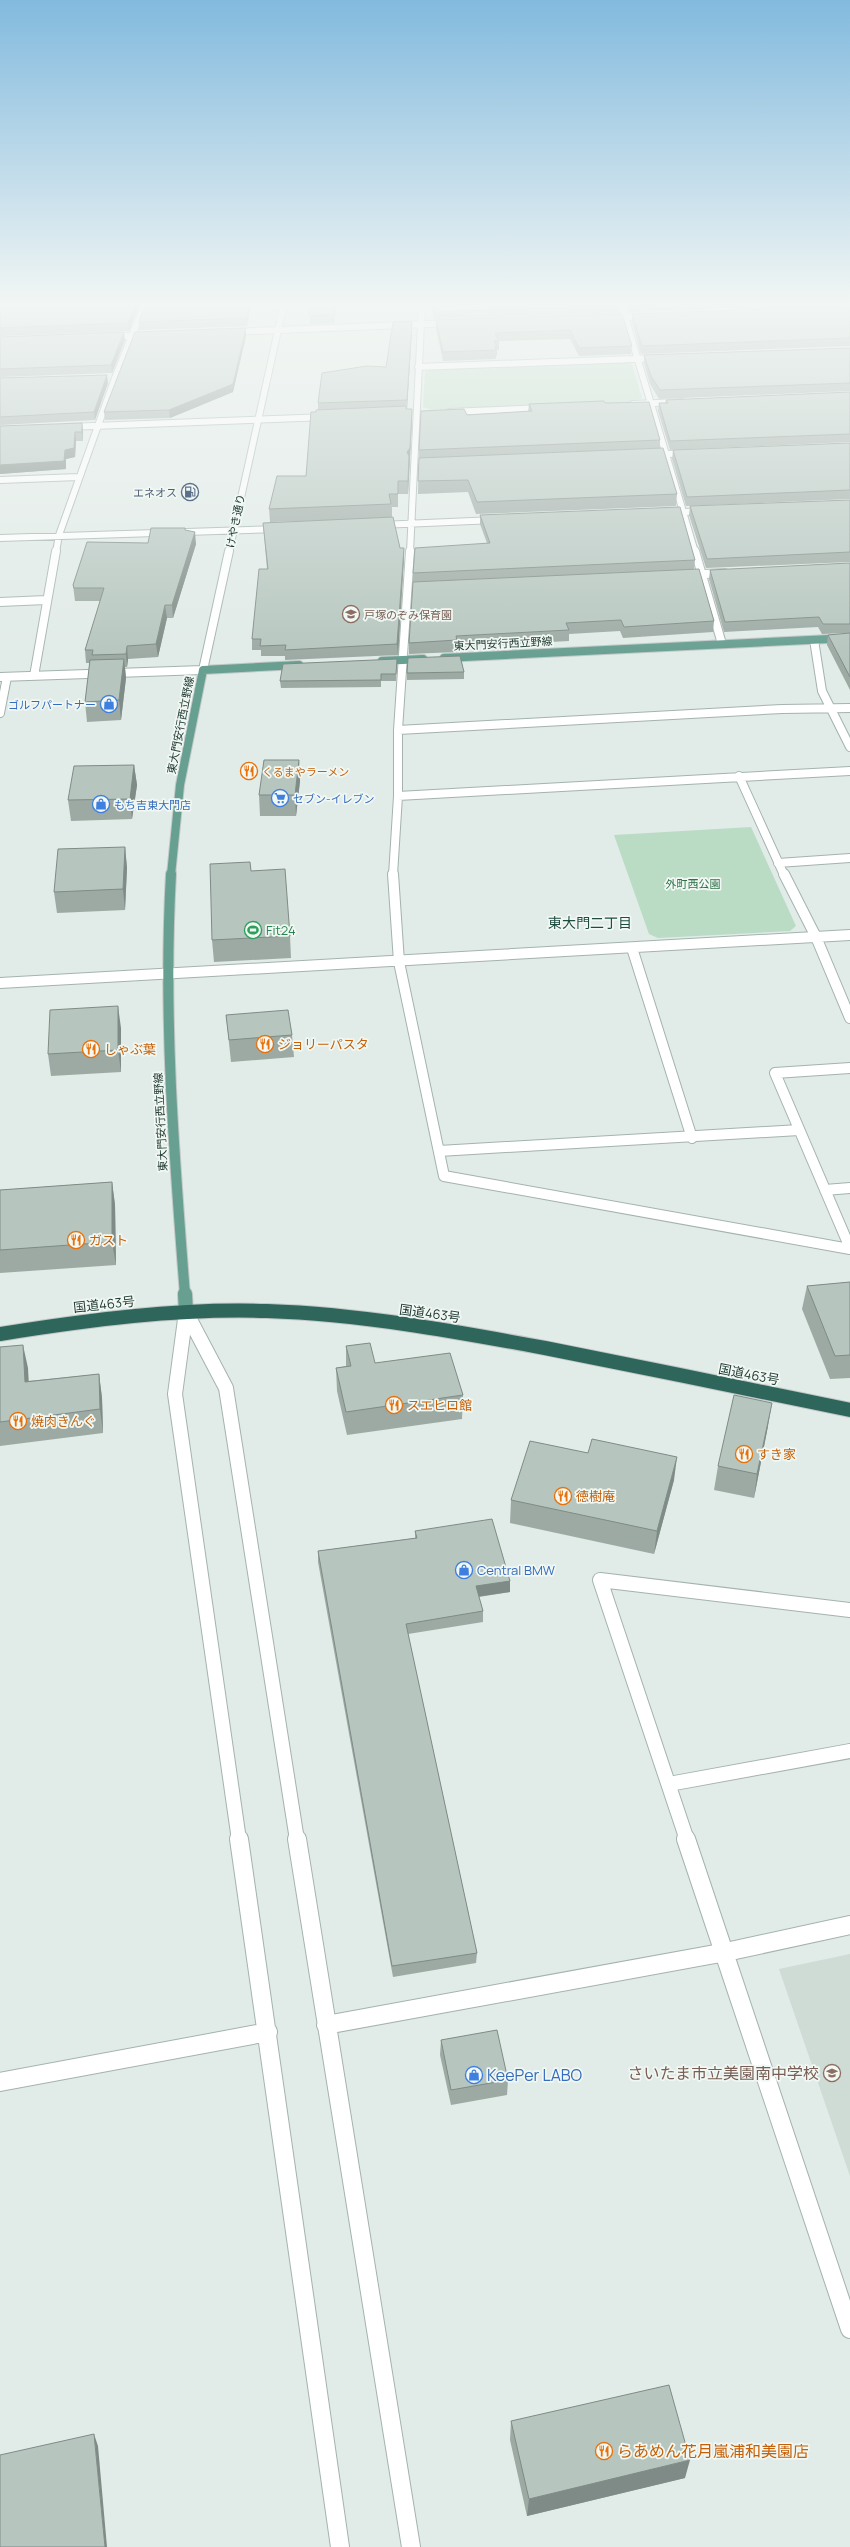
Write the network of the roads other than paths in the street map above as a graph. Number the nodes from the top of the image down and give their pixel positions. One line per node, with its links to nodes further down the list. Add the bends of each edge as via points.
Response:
1 (99, 422): 6 (street)
2 (208, 422): 6 (street)
3 (258, 422): 20 (street, けやき通り)
4 (415, 422): 17 (street, via 416,465)
5 (655, 422): 9 (street)
6 (98, 426): 7 (street); 11 (street)
7 (60, 427)
8 (696, 453): 9 (street)
9 (666, 454): 10 (street); 14 (street)
10 (642, 455)
11 (78, 477): 12 (street); 21 (street)
12 (0, 480)
13 (715, 510): 14 (street)
14 (683, 512): 15 (street); 24 (street)
15 (660, 513)
16 (503, 520): 17 (street)
17 (410, 524): 18 (street); 31 (street, via 412,588)
18 (371, 525)
19 (285, 529): 20 (street)
20 (233, 531): 21 (street); 34 (street, けやき通り)
21 (59, 535): 22 (street); 26 (street)
22 (0, 538)
23 (734, 572): 24 (street)
24 (703, 574): 25 (street); 30 (street)
25 (679, 575)
26 (46, 600): 27 (street); 35 (street)
27 (0, 602)
28 (850, 638): 29 (main road, 東大門安行西立野線)
29 (814, 640): 30 (main road, 東大門安行西立野線); 37 (street, via 822,691)
30 (722, 644): 31 (main road, 東大門安行西立野線)
31 (402, 660): 32 (main road, 東大門安行西立野線); 40 (street)
32 (371, 662)
33 (309, 665): 34 (main road, 東大門安行西立野線)
34 (203, 670): 35 (street); 51 (main road, 東大門安行西立野線, via 184,766 172,854)
35 (34, 676): 36 (street)
36 (4, 677): 39 (street)
37 (832, 708): 38 (street); 40 (street); 41 (street)
38 (850, 708)
39 (0, 713)
40 (398, 730): 44 (street)
41 (850, 747)
42 (850, 771): 43 (street)
43 (739, 776): 44 (street); 46 (street)
44 (398, 796): 50 (street, via 392,884)
45 (850, 858): 46 (street)
46 (778, 862): 48 (street)
47 (850, 935): 48 (street)
48 (816, 937): 49 (street); 53 (street)
49 (632, 948): 50 (street); 56 (street)
50 (399, 962): 51 (street); 57 (street)
51 (167, 975): 52 (street); 61 (main road, 東大門安行西立野線, via 171,1119)
52 (0, 983)
53 (850, 1018)
54 (850, 1068): 55 (street, via 775,1073)
55 (799, 1130): 56 (street); 59 (street)
56 (692, 1138): 57 (street)
57 (439, 1152): 60 (street, via 444,1176)
58 (850, 1188): 59 (street)
59 (825, 1190): 60 (street)
60 (850, 1248)
61 (186, 1312): 62 (highway, 国道463号, via 72,1322); 63 (highway, 国道463号, via 265,1311 352,1317 476,1334); 69 (street, via 226,1388); 70 (street, via 175,1394)
62 (0, 1334)
63 (850, 1410)
64 (850, 1610): 66 (street, via 600,1580)
65 (850, 1751): 66 (street)
66 (669, 1784): 68 (street)
67 (850, 1925): 68 (street)
68 (726, 1952): 69 (street); 72 (street)
69 (326, 2025): 74 (street)
70 (268, 2032): 71 (street); 73 (street)
71 (0, 2082)
72 (850, 2330)
73 (340, 2547)
74 (411, 2547)

